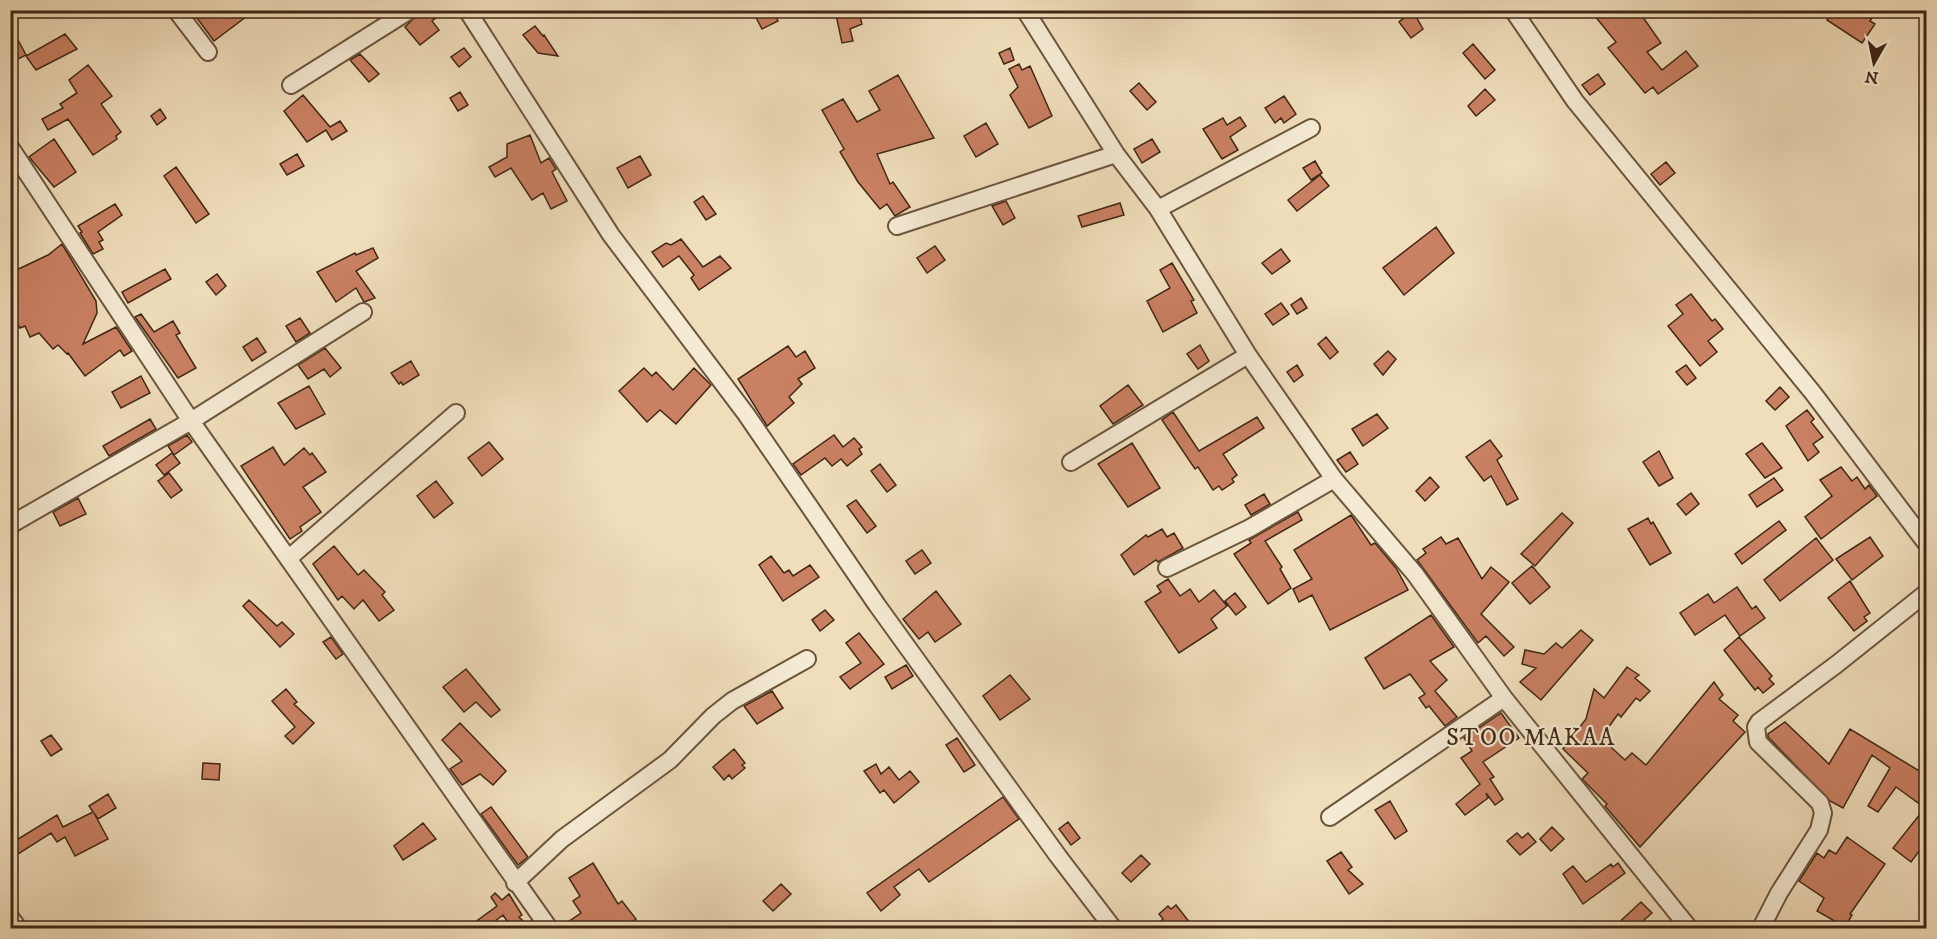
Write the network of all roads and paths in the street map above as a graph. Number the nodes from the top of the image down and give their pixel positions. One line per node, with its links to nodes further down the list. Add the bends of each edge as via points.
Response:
1 (176, 10): 6 (street)
2 (410, 10): 7 (street)
3 (467, 10): 31 (street, via 611,235 746,414 884,614)
4 (1025, 10): 10 (street)
5 (1514, 10): 20 (street, via 1575,100 1813,393)
6 (208, 52)
7 (291, 85)
8 (1311, 128): 11 (street)
9 (10, 147): 16 (street)
10 (1116, 154): 11 (street); 12 (street)
11 (1158, 209): 14 (street)
12 (897, 225)
13 (363, 312): 16 (street)
14 (1248, 355): 17 (street); 18 (street)
15 (456, 413): 21 (street)
16 (191, 422): 19 (street); 21 (street)
17 (1071, 462)
18 (1334, 479): 22 (street, via 1250,528); 25 (street, via 1415,574)
19 (10, 525)
20 (1926, 543)
21 (289, 558): 27 (street)
22 (1167, 568)
23 (1926, 593): 33 (street, via 1756,727 1758,742 1820,804 1823,813 1819,830)
24 (807, 659): 27 (street, via 732,701 670,760 562,839)
25 (1504, 698): 26 (street); 32 (street)
26 (1330, 817)
27 (515, 883): 30 (street)
28 (10, 917): 29 (street)
29 (18, 928)
30 (549, 928)
31 (1113, 928)
32 (1689, 928)
33 (1761, 928)

